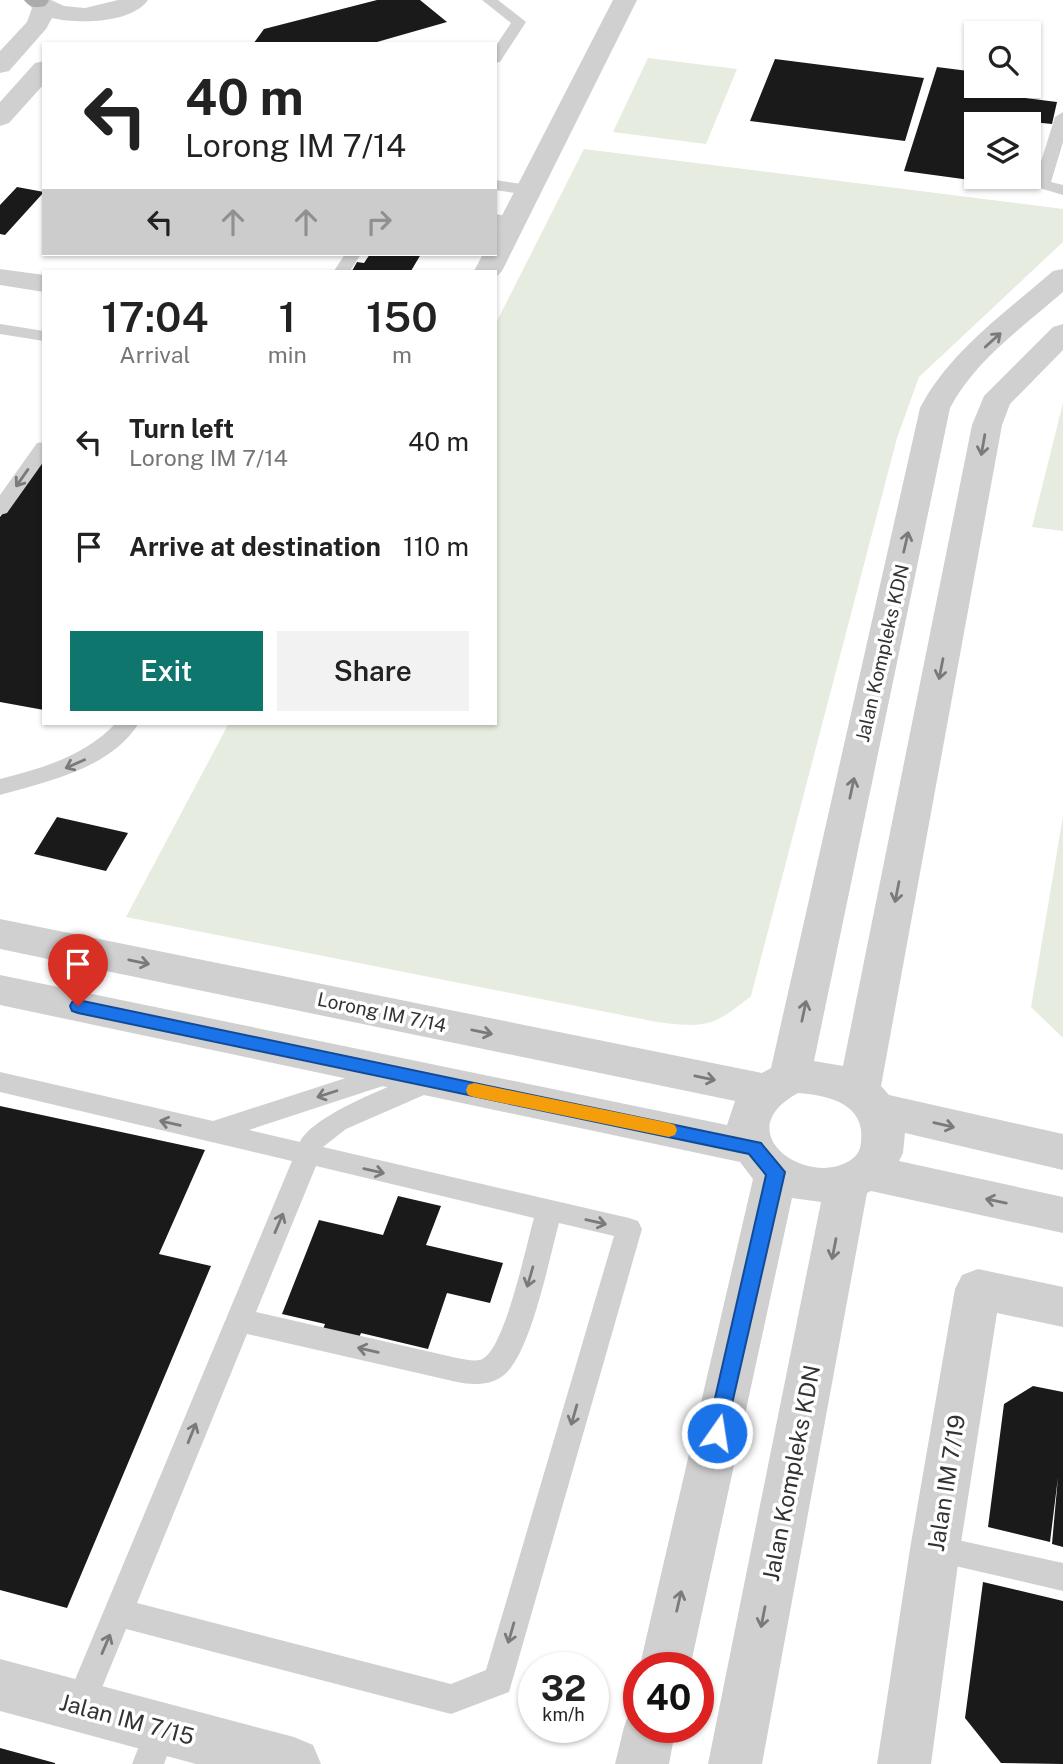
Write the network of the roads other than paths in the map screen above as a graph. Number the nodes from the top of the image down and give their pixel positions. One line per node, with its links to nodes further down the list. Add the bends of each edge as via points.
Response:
1 (489, 0): 6 (lane, via 519,22)
2 (625, 0): 13 (street)
3 (38, 2): 4 (street, via 75,15); 7 (street, via 38,24)
4 (133, 2): 5 (street, via 87,22)
5 (73, 34)
6 (497, 56)
7 (0, 66)
8 (42, 70): 10 (street)
9 (1063, 117): 12 (lane, via 1042,184)
10 (0, 118)
11 (497, 185): 13 (lane)
12 (1060, 185)
13 (529, 190): 14 (street)
14 (504, 220): 15 (street)
15 (497, 242)
16 (0, 277): 18 (street)
17 (1063, 277): 22 (street, Jalan Kompleks KDN, one-way to 17)
18 (42, 284)
19 (0, 329): 21 (lane)
20 (1063, 334): 23 (street)
21 (42, 336)
22 (944, 388): 23 (street); 32 (street, Jalan Kompleks KDN, one-way to 22, via 935,408)
23 (995, 402): 33 (street, one-way to 33, via 987,425)
24 (42, 450): 25 (lane, one-way to 25)
25 (0, 509)
26 (126, 725): 27 (lane, one-way to 27, via 103,748 68,768)
27 (0, 787)
28 (0, 934): 32 (street, Lorong IM 7/14, one-way to 32)
29 (0, 990): 30 (street)
30 (411, 1077): 34 (lane, one-way to 34); 36 (lane, via 314,1139); 37 (street)
31 (0, 1082): 34 (lane, one-way to 31)
32 (778, 1084): 33 (street, via 827,1076); 37 (street, via 749,1114 749,1132)
33 (868, 1100): 35 (street, one-way to 35); 38 (street, via 886,1131 880,1157)
34 (210, 1133): 36 (lane)
35 (1063, 1152)
36 (307, 1156): 39 (lane, one-way to 39); 42 (lane, one-way to 36)
37 (765, 1160): 38 (street, via 803,1184 826,1186); 46 (street, one-way to 37)
38 (857, 1177): 40 (street, one-way to 38); 53 (street, Jalan Kompleks KDN, one-way to 53)
39 (549, 1211): 42 (lane, one-way to 42, via 511,1341 495,1366 486,1370 467,1372); 45 (lane, one-way to 45, via 629,1229 498,1681 451,1699)
40 (1063, 1215)
41 (1063, 1307): 43 (street, Jalan IM 7/19, via 978,1289)
42 (238, 1320): 45 (lane, one-way to 42)
43 (935, 1549): 44 (lane); 54 (street, Jalan IM 7/19)
44 (1063, 1577)
45 (119, 1614): 48 (lane, one-way to 45)
46 (667, 1652)
47 (0, 1685): 48 (street, Jalan IM 7/15)
48 (79, 1706): 50 (street, Jalan IM 7/15)
49 (647, 1743): 52 (street)
50 (155, 1746): 51 (street, Jalan IM 7/15)
51 (294, 1764)
52 (642, 1764)
53 (735, 1764)
54 (904, 1764)

